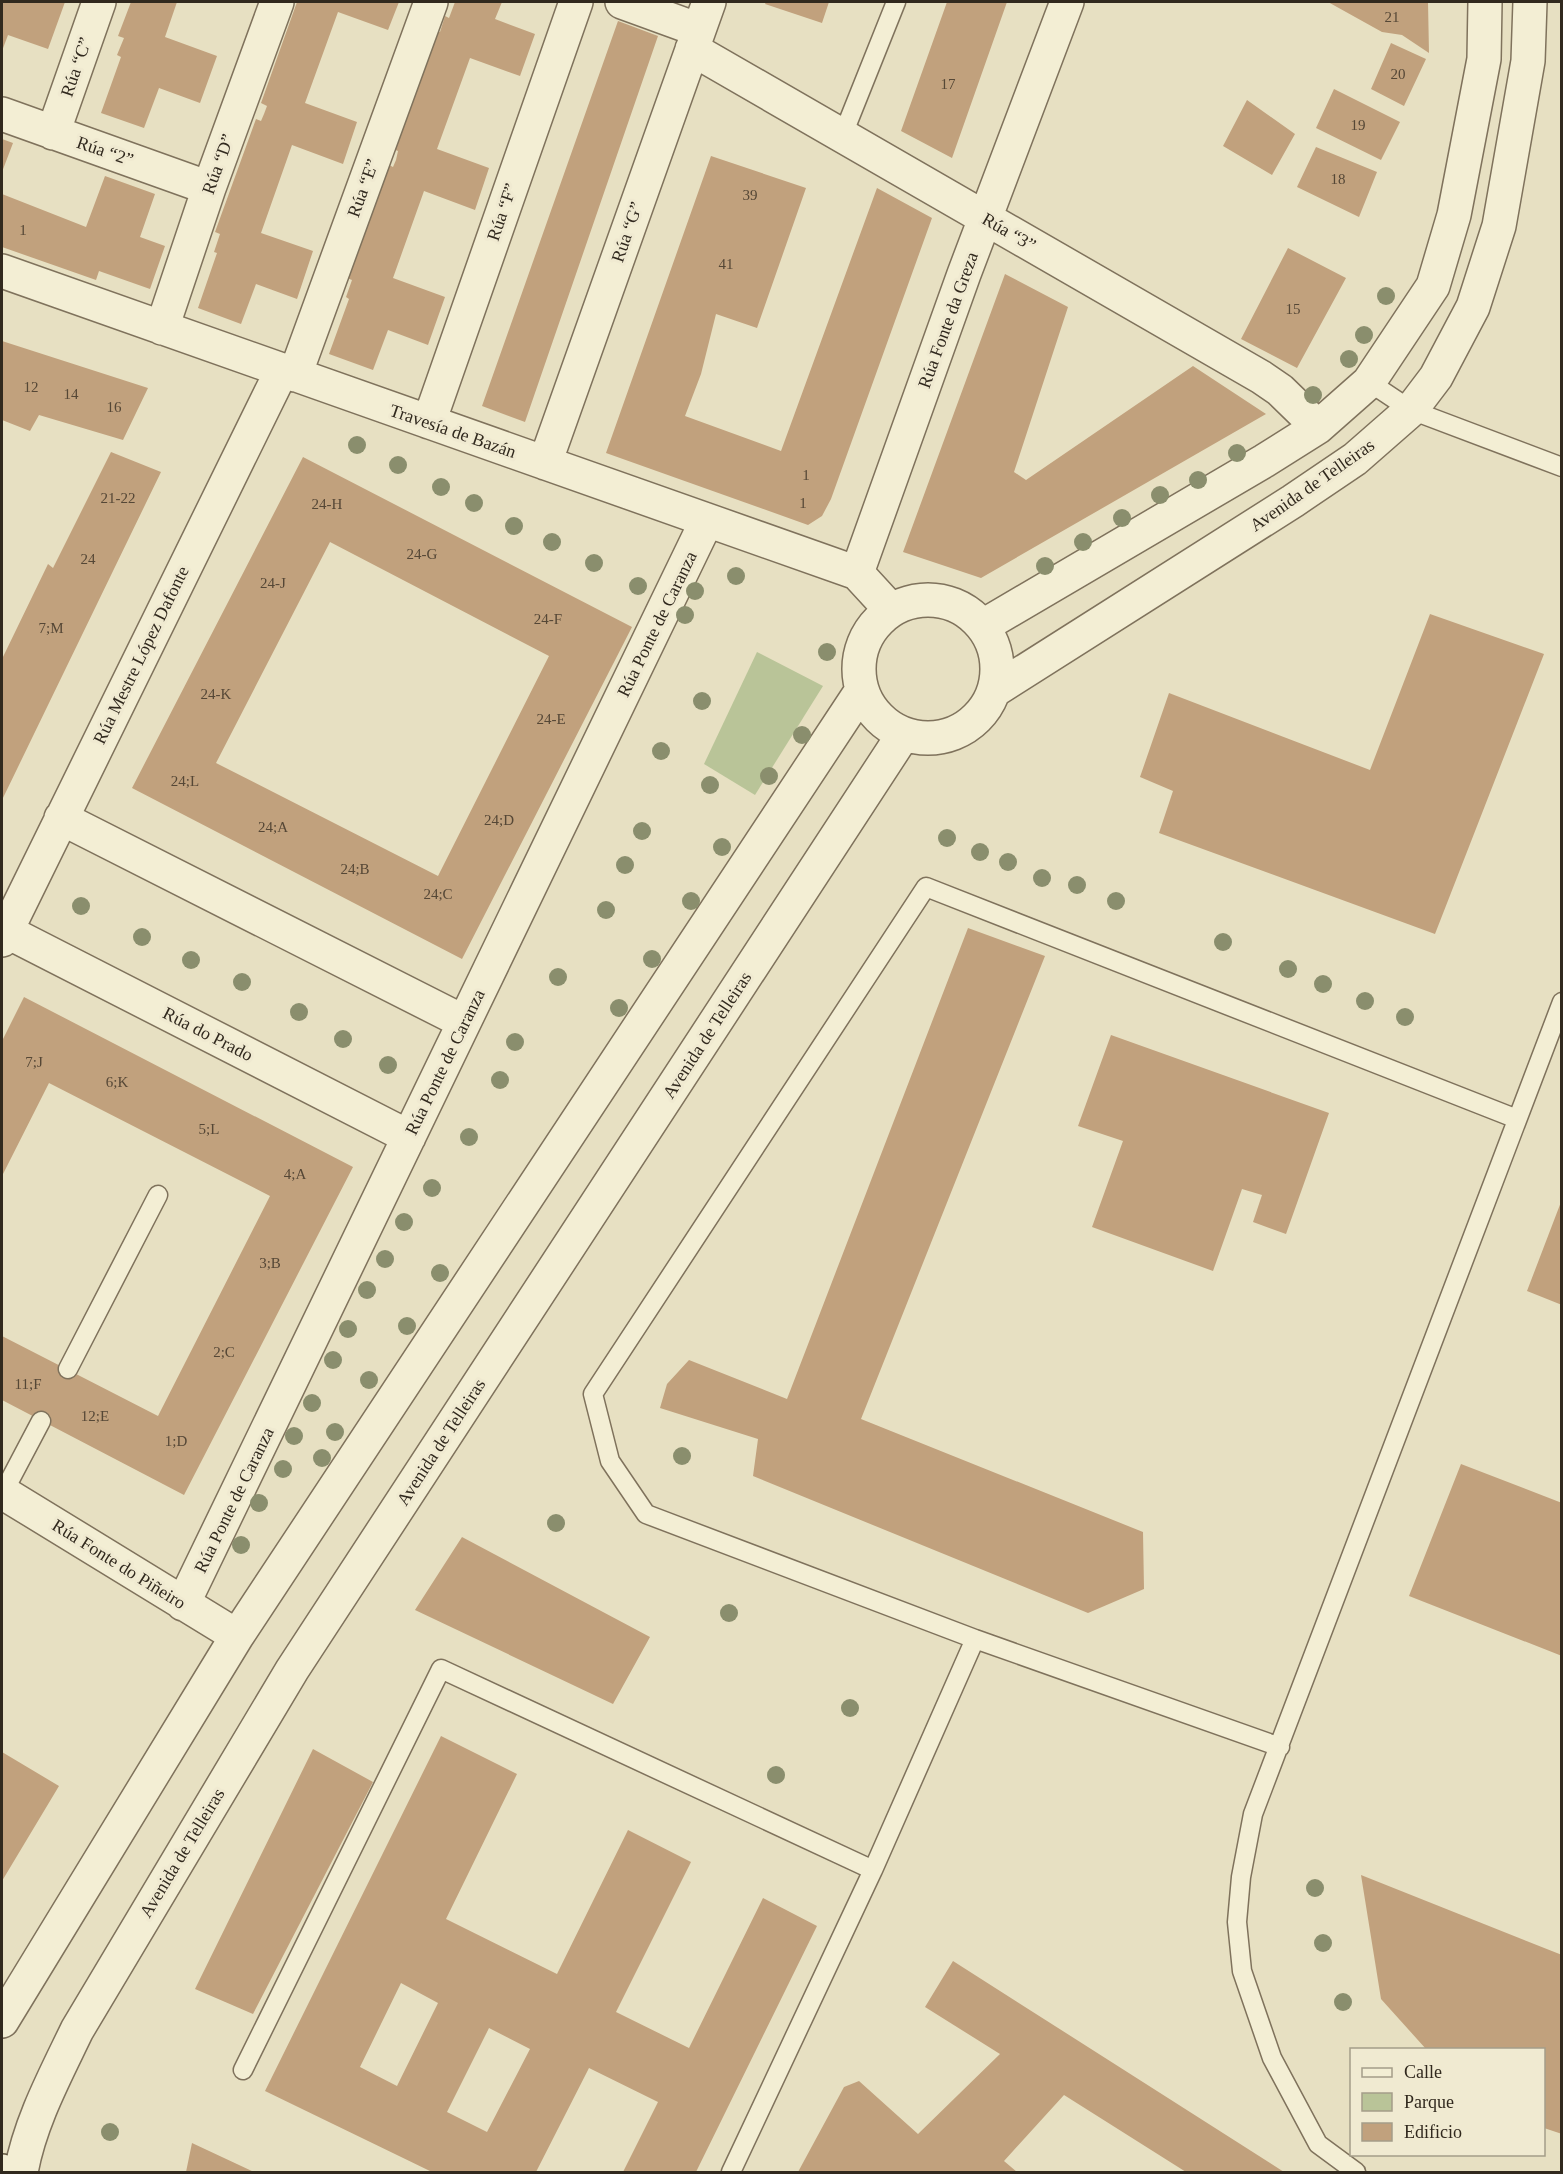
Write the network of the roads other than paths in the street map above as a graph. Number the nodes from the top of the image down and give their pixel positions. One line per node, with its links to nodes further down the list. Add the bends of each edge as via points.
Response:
1 (99, 2): 12 (street, Rúa “C”)
2 (277, 2): 14 (street, Rúa “D”)
3 (431, 2): 18 (street, Rúa “E”)
4 (576, 2): 21 (street, Rúa “F”)
5 (622, 2): 10 (street, Rúa “3”)
6 (896, 2): 13 (lane)
7 (1067, 2): 15 (street, Rúa Fonte da Greza)
8 (1485, 2): 19 (street, via 1484,59 1454,214 1433,286)
9 (1530, 2): 20 (street, Avenida de Telleiras, via 1528,61 1499,226 1473,307 1436,377)
10 (700, 27): 13 (street, Rúa “3”); 23 (street, Rúa “G”)
11 (2, 114): 12 (street, Rúa “2”)
12 (53, 133): 14 (street, Rúa “2”)
13 (842, 137): 15 (street, Rúa “3”)
14 (209, 188): 17 (street, Rúa “D”)
15 (986, 218): 22 (street, Rúa “3”, via 1261,377); 26 (street, Rúa Fonte da Greza)
16 (2, 271): 17 (street, Travesía de Bazán)
17 (162, 328): 18 (street, Travesía de Bazán)
18 (288, 372): 21 (street, Travesía de Bazán); 32 (street, Rúa Mestre López Dafonte)
19 (1369, 382): 20 (lane); 22 (street)
20 (1411, 410): 24 (lane); 30 (street, Avenida de Telleiras, via 1355,459 1293,501)
21 (429, 422): 23 (street, Travesía de Bazán)
22 (1318, 427): 28 (street)
23 (545, 463): 25 (street, Travesía de Bazán)
24 (1562, 466)
25 (707, 520): 26 (street, Travesía de Bazán); 35 (street, Rúa Ponte de Caranza)
26 (857, 573): 27 (street, Travesía de Bazán)
27 (891, 610): 28 (street, via 930,599 968,612); 29 (street, via 874,626 863,646 859,670)
28 (983, 626): 30 (street, via 994,645 998,668)
29 (862, 690): 31 (street, via 871,709); 43 (street)
30 (995, 690): 31 (street, via 985,711 948,736 926,739)
31 (903, 735): 49 (street, Avenida de Telleiras, via 292,1670 77,2030 26,2146)
32 (61, 818): 33 (street, Rúa Mestre López Dafonte); 35 (street)
33 (4, 936): 37 (street, Rúa do Prado)
34 (1562, 1002): 36 (lane)
35 (465, 1022): 37 (street, Rúa Ponte de Caranza)
36 (1517, 1119): 44 (lane, via 926,887 593,1394 610,1461 646,1514); 45 (lane)
37 (409, 1137): 42 (street, Rúa Ponte de Caranza)
38 (158, 1195): 39 (lane)
39 (68, 1369)
40 (41, 1421): 41 (lane)
41 (2, 1493): 42 (street, Rúa Fonte do Piñeiro)
42 (183, 1604): 43 (street, Rúa Fonte do Piñeiro)
43 (237, 1636): 47 (street)
44 (975, 1639): 45 (lane); 46 (lane)
45 (1280, 1747): 51 (lane, via 1253,1814 1241,1877 1237,1922 1242,1971 1272,2058 1318,2144)
46 (873, 1870): 48 (lane, via 441,1669); 50 (lane)
47 (2, 2021)
48 (243, 2070)
49 (21, 2172)
50 (731, 2172)
51 (1356, 2172)

